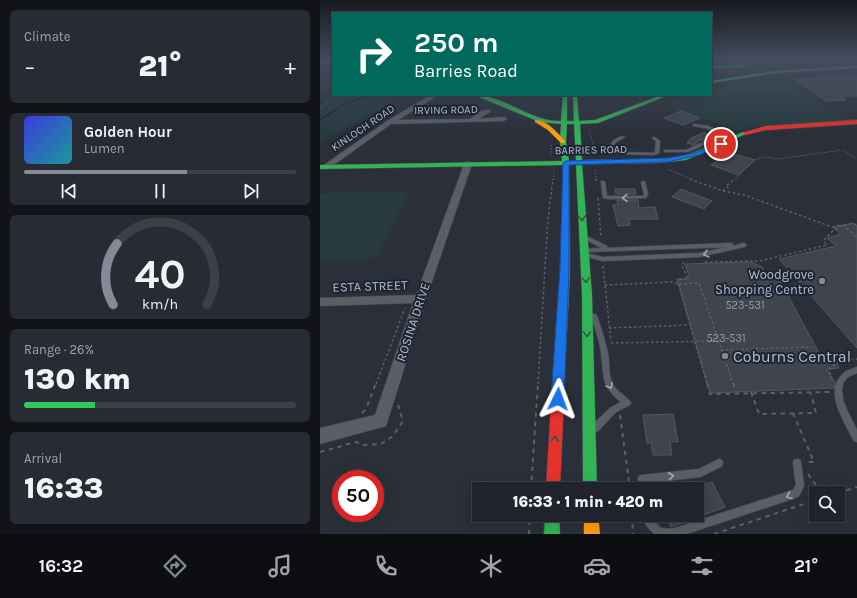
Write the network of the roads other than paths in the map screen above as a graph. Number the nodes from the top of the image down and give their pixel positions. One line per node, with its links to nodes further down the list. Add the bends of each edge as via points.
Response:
1 (434, 96): 11 (street, KINLOCH ROAD)
2 (479, 96): 7 (main road)
3 (565, 96): 12 (main road)
4 (575, 96): 15 (main road)
5 (664, 96): 9 (main road)
6 (488, 111): 10 (street)
7 (530, 116): 12 (main road, via 545,122); 18 (main road, via 550,129)
8 (504, 119): 10 (street, IRVING ROAD)
9 (604, 120): 15 (main road, via 593,122); 15 (main road, via 602,123)
10 (472, 121): 11 (street, IRVING ROAD)
11 (389, 122): 24 (street, KINLOCH ROAD)
12 (564, 122): 15 (main road); 18 (main road)
13 (857, 122): 20 (main road, BARRIES ROAD, via 750,131 708,151 686,158 658,161)
14 (694, 125): 19 (lane, via 721,133 721,136 687,151)
15 (576, 131): 20 (main road, via 591,154); 22 (main road)
16 (623, 137): 17 (lane, via 615,141 610,148 611,151 654,154 657,153 658,141)
17 (654, 138)
18 (563, 142): 21 (main road)
19 (664, 151)
20 (604, 159): 22 (main road, BARRIES ROAD)
21 (566, 163): 22 (main road, BARRIES ROAD); 23 (main road, BARRIES ROAD); 31 (main road)
22 (580, 163): 27 (main road, one-way to 27)
23 (468, 164): 24 (main road, BARRIES ROAD); 35 (street, ROSINA DRIVE)
24 (322, 167)
25 (603, 182): 26 (lane, one-way to 25, via 646,194 644,197 609,198 605,197)
26 (642, 182)
27 (584, 237): 29 (lane, via 597,245); 31 (main road)
28 (667, 247): 30 (lane); 32 (lane); 32 (lane, one-way to 32, via 744,245 699,255)
29 (610, 248): 30 (lane); 31 (lane)
30 (618, 248): 33 (lane, via 640,252)
31 (577, 252): 33 (lane, via 603,259); 34 (main road, one-way to 34); 43 (main road, one-way to 31)
32 (670, 256): 33 (lane)
33 (642, 257)
34 (587, 295): 39 (main road, one-way to 39); 39 (lane, one-way to 39, via 604,347 607,382 613,392 627,403 613,410)
35 (414, 299): 36 (street, ESTA STREET); 38 (street, ROSINA DRIVE, via 381,422)
36 (320, 302)
37 (857, 370): 40 (lane, via 844,376 838,386 838,394 839,402)
38 (320, 436)
39 (588, 436): 44 (main road)
40 (857, 438)
41 (719, 463): 45 (lane, one-way to 41, via 642,479 700,473)
42 (799, 463): 48 (lane, one-way to 48, via 800,486 796,493 786,497 672,534 659,533)
43 (554, 482)
44 (590, 482)
45 (643, 482)
46 (552, 522): 49 (main road)
47 (591, 522): 50 (main road)
48 (649, 522)
49 (552, 534)
50 (592, 534)

